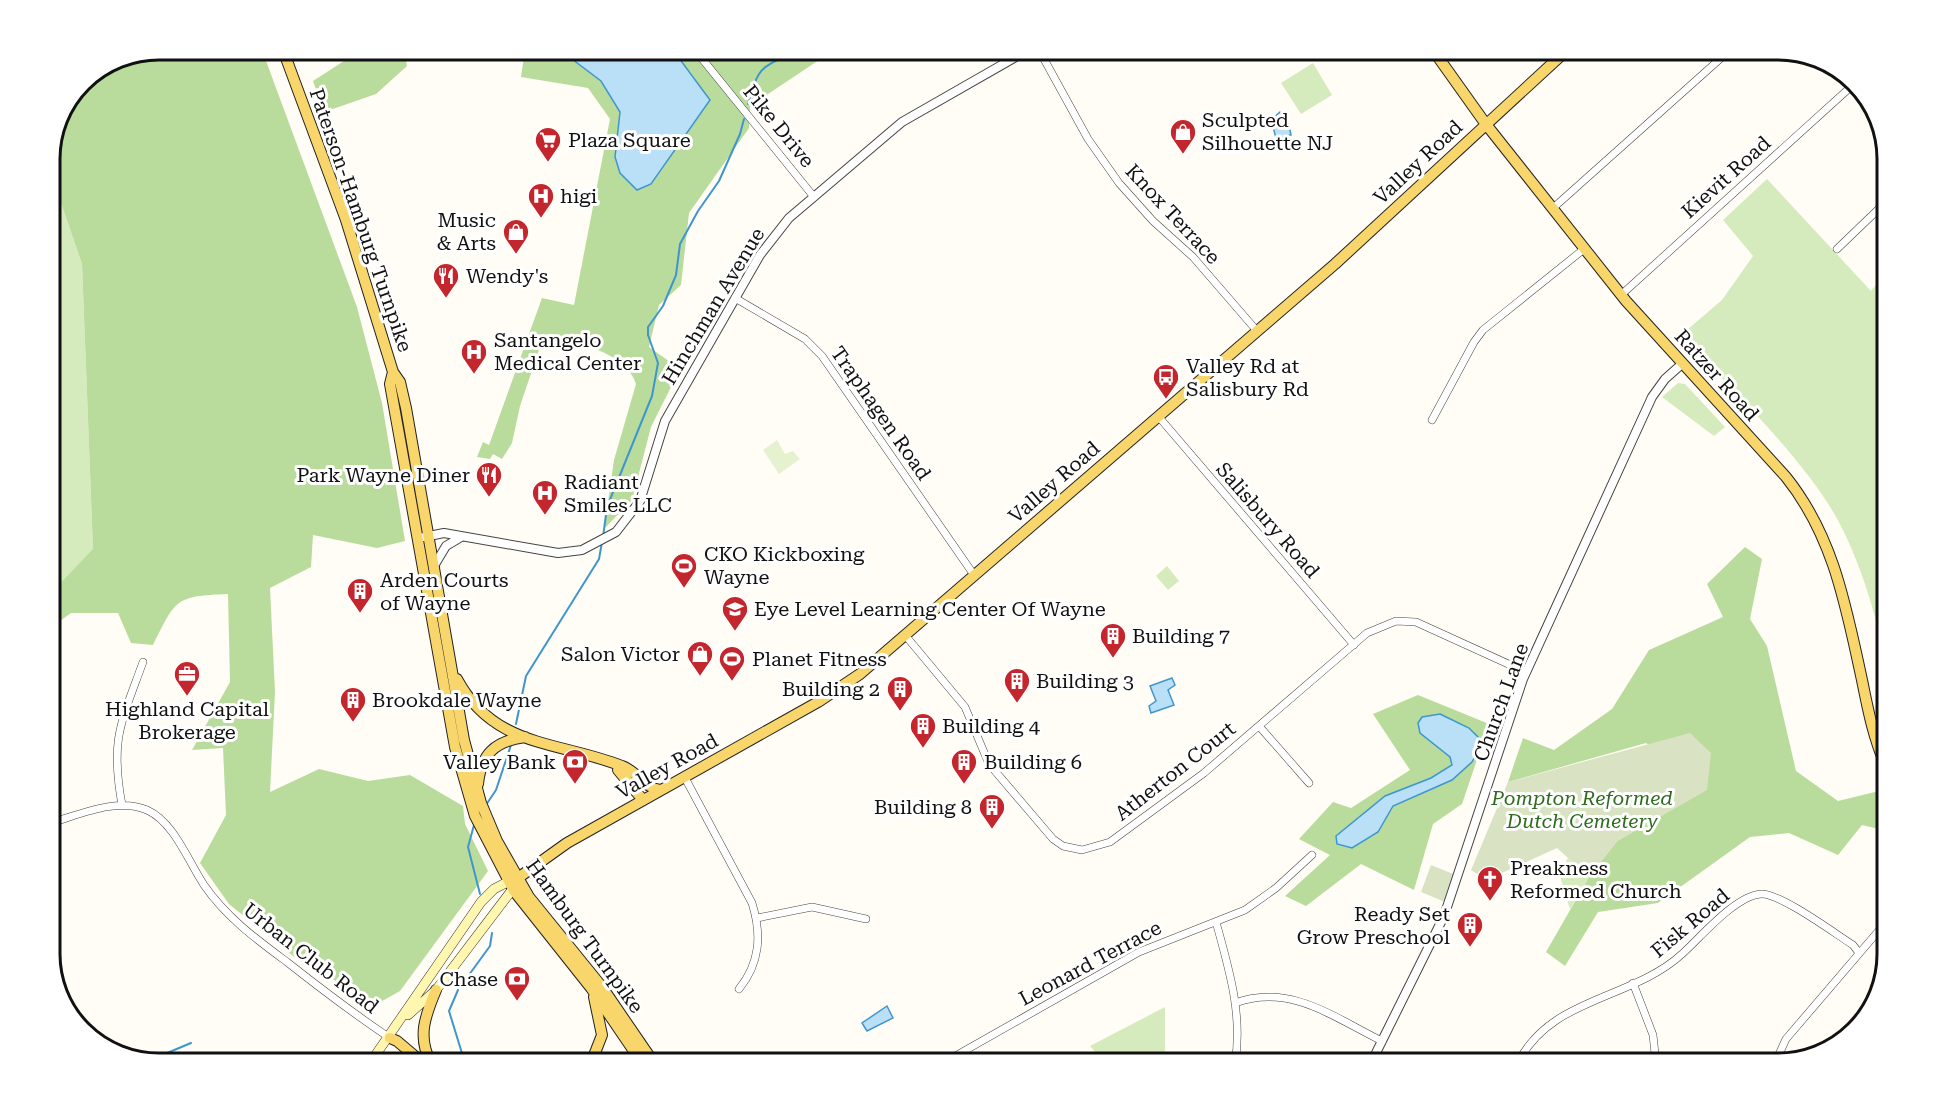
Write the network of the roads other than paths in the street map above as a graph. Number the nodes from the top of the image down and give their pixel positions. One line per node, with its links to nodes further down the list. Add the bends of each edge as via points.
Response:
1 (287, 60): 19 (main road, Paterson-Hamburg Turnpike, via 346,220)
2 (703, 60): 10 (street, Pike Drive)
3 (1010, 60): 10 (street, Hinchman Avenue, via 908,118)
4 (1045, 60): 17 (street, Knox Terrace, via 1088,139 1119,183 1193,257)
5 (1440, 60): 9 (main road, Ratzer Road)
6 (1556, 60): 9 (main road, Valley Road)
7 (1719, 60): 11 (street)
8 (1848, 90): 15 (street, Kievit Road)
9 (1485, 123): 11 (main road, Ratzer Road); 17 (main road, Valley Road, via 1369,233)
10 (814, 197): 16 (street, Hinchman Avenue, via 769,242)
11 (1552, 209): 13 (main road, Ratzer Road)
12 (1877, 211): 14 (street)
13 (1584, 249): 15 (main road, Ratzer Road); 21 (street, via 1477,337)
14 (1837, 249)
15 (1621, 295): 18 (main road, Ratzer Road)
16 (735, 298): 23 (street, Hinchman Avenue, via 664,421 640,501 626,523 582,550 558,552); 25 (street, Traphagen Road, via 805,339 822,356)
17 (1257, 331): 20 (main road, Valley Road)
18 (1683, 363): 30 (street, Church Lane, via 1652,397); 33 (main road, Ratzer Road, via 1786,477 1814,516 1839,576)
19 (393, 372): 22 (main road, Hamburg Turnpike, via 400,382 406,408)
20 (1158, 416): 25 (main road, Valley Road); 27 (street, Salisbury Road)
21 (1432, 420)
22 (424, 537): 23 (street, Hinchman Avenue, via 444,533); 24 (main road, Hamburg Turnpike); 41 (main road, via 455,747)
23 (462, 537): 24 (street, via 446,546)
24 (434, 566): 29 (main road, Hamburg Turnpike)
25 (974, 575): 26 (main road, Valley Road)
26 (905, 635): 31 (street, Atherton Court, via 965,707 993,769 1053,839 1072,849 1089,849 1110,842 1196,779); 35 (main road, Valley Road, via 844,686)
27 (1353, 645): 30 (street, Atherton Court, via 1376,627 1416,622); 31 (street, Atherton Court)
28 (143, 662): 40 (street, via 116,742)
29 (453, 670): 32 (main road, via 471,704 481,714); 37 (main road, Hamburg Turnpike)
30 (1526, 672): 58 (street, Church Lane, via 1444,916)
31 (1259, 726): 36 (street)
32 (525, 737): 34 (main road); 37 (main road, via 498,743 487,754)
33 (1877, 739)
34 (608, 763): 38 (main road, via 628,769 646,786); 39 (main road, via 626,776)
35 (684, 776): 38 (main road, Valley Road); 46 (street)
36 (1309, 783)
37 (477, 790): 41 (main road, Hamburg Turnpike)
38 (660, 790): 39 (main road, Valley Road)
39 (643, 800): 44 (main road, Valley Road)
40 (122, 805): 42 (street, Urban Club Road); 57 (street, Urban Club Road, via 144,808 160,817 228,914)
41 (481, 816): 44 (main road, Hamburg Turnpike); 44 (main road, via 480,829)
42 (60, 821)
43 (1312, 855): 48 (street, Leonard Terrace, via 1261,900)
44 (512, 879): 45 (main road); 56 (main road, Valley Road, via 488,892 423,983); 64 (main road, Hamburg Turnpike, via 602,987)
45 (514, 891): 52 (main road); 54 (main road, Valley Road, via 491,915)
46 (757, 918): 47 (street, via 812,907); 53 (street, via 758,951 748,978)
47 (866, 919)
48 (1216, 922): 55 (street); 65 (street, Leonard Terrace, via 1139,952)
49 (1877, 932): 50 (street)
50 (1859, 953): 51 (street, Fisk Road, via 1853,945 1777,897 1762,894 1738,904 1668,965); 70 (street, via 1786,1039)
51 (1633, 983): 68 (street, Fisk Road, via 1560,1016); 69 (street, via 1653,1035)
52 (591, 988): 62 (main road, via 602,1035); 63 (main road)
53 (739, 989)
54 (436, 990): 56 (main road, Valley Road); 61 (main road, via 426,1014)
55 (1235, 1003): 58 (street, via 1260,996 1283,996); 66 (street)
56 (402, 1022): 57 (main road, Valley Road)
57 (390, 1038): 59 (main road, Valley Road); 60 (main road)
58 (1382, 1041): 67 (street, Church Lane)
59 (378, 1053)
60 (411, 1053)
61 (425, 1053)
62 (595, 1053)
63 (635, 1053)
64 (647, 1053)
65 (962, 1053)
66 (1236, 1053)
67 (1376, 1053)
68 (1524, 1053)
69 (1655, 1053)
70 (1780, 1053)

